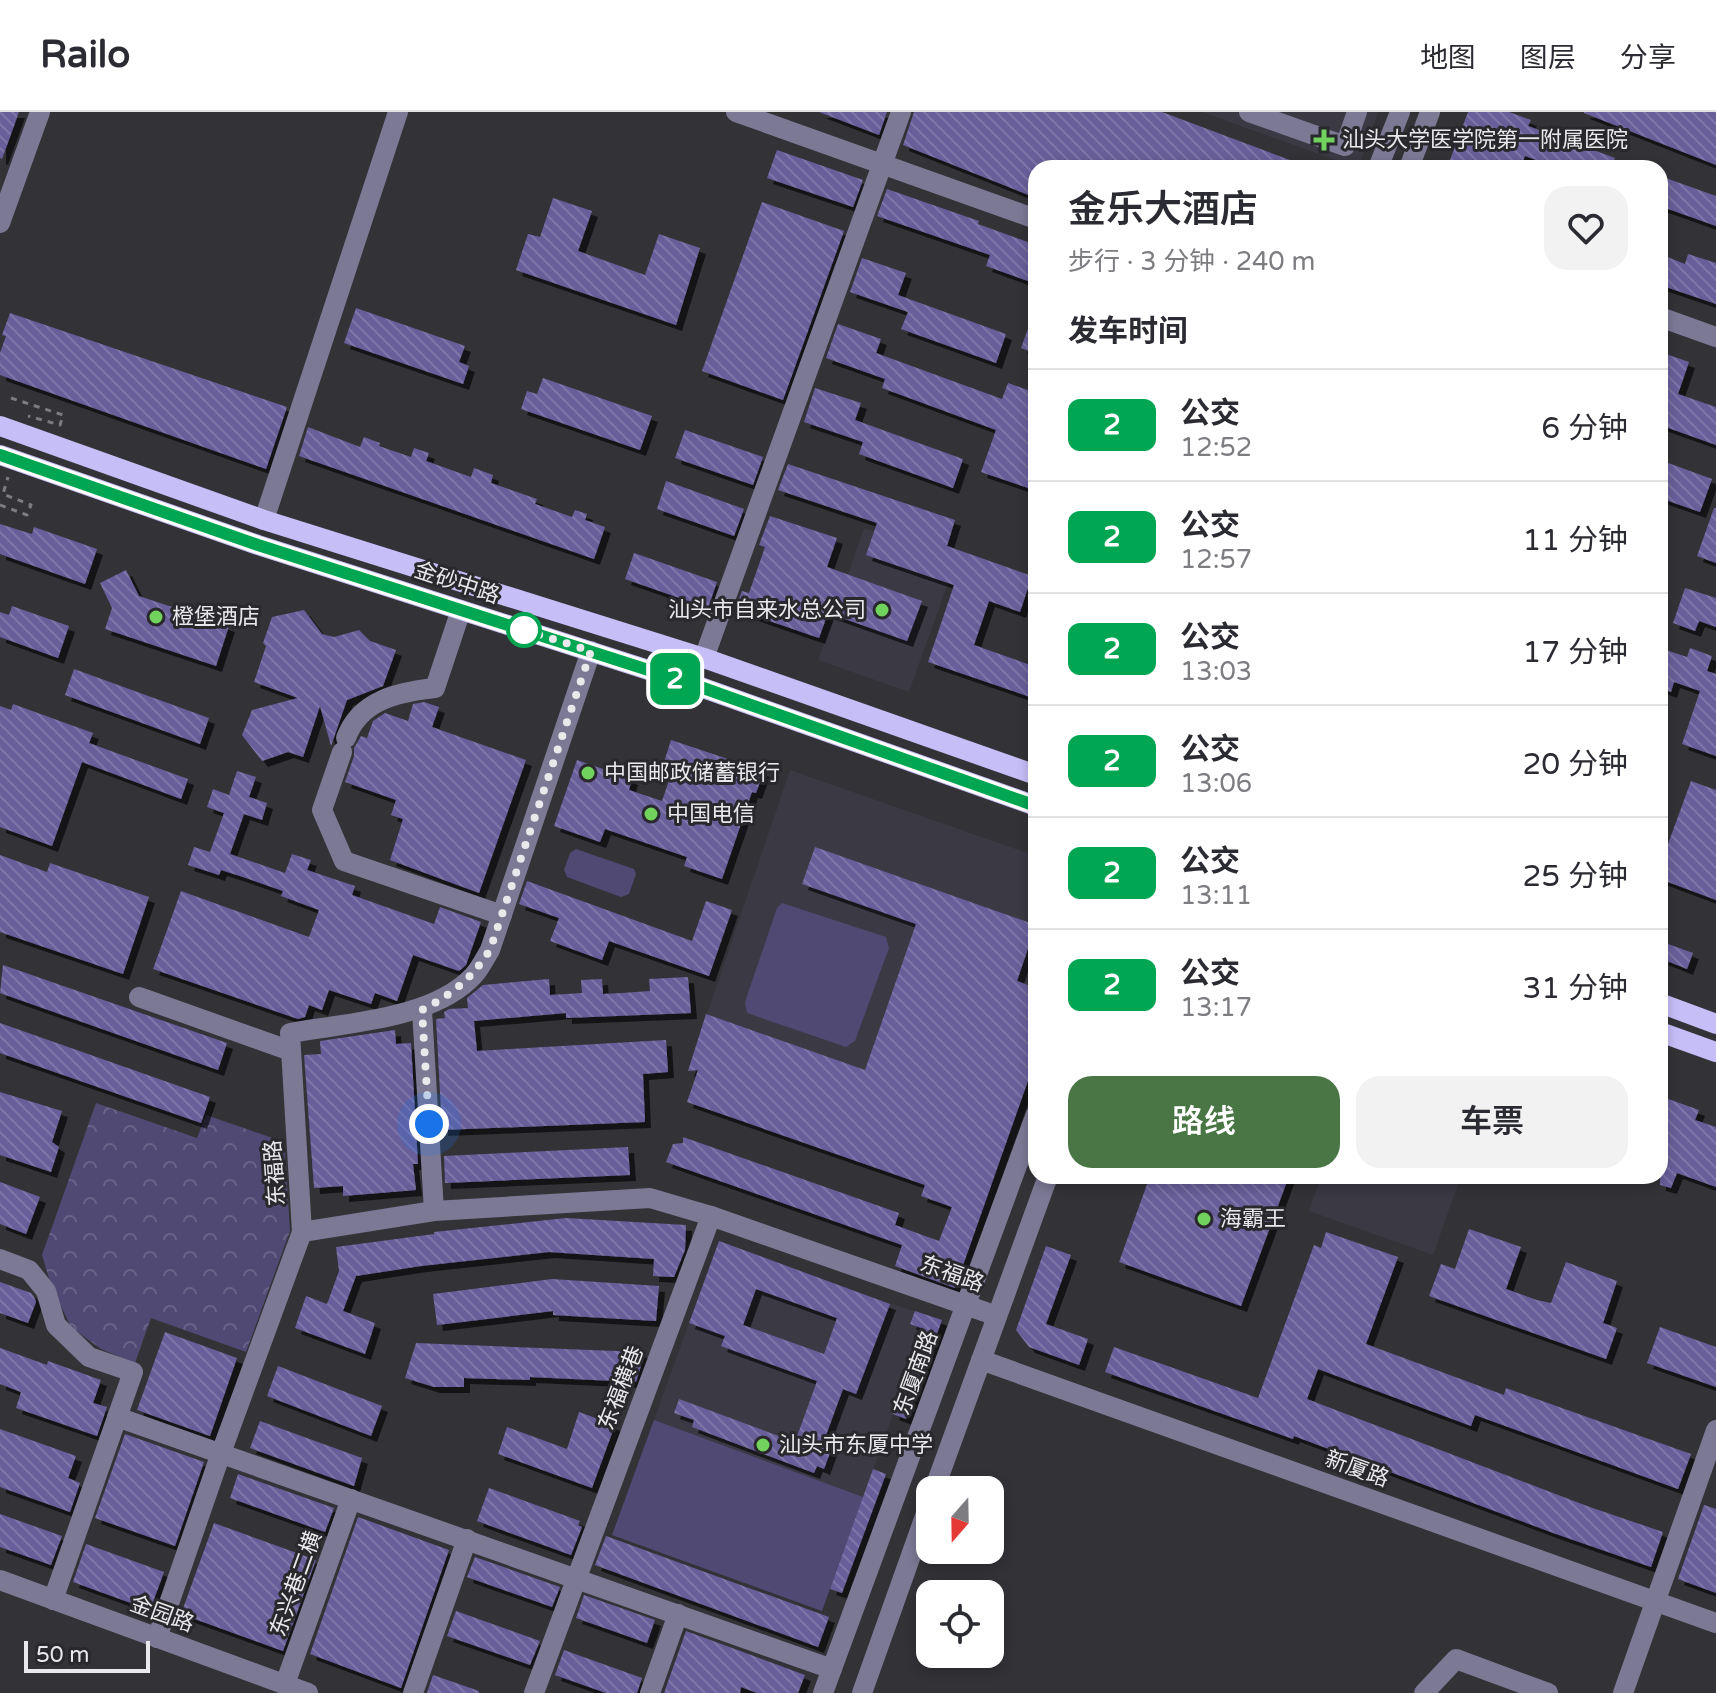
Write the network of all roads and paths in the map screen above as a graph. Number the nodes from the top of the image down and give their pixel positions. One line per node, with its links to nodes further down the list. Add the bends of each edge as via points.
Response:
1 (40, 112): 13 (street)
2 (398, 112): 22 (street)
3 (736, 112): 11 (street)
4 (901, 112): 11 (street)
5 (1249, 112): 6 (street, via 1345,146)
6 (1357, 112)
7 (1400, 112): 9 (street)
8 (1430, 112): 10 (street)
9 (1381, 160)
10 (1412, 160)
11 (882, 164): 12 (street); 25 (street)
12 (1028, 216)
13 (0, 223)
14 (1668, 320): 15 (street)
15 (1716, 337)
16 (11, 398): 17 (path, via 63,415 60,425)
17 (29, 414)
18 (0, 426): 22 (main road, 金砂中路)
19 (0, 455): 23 (main road, 金砂中路)
20 (3, 494): 21 (path, via 31,505 27,515)
21 (0, 505)
22 (264, 520): 25 (main road, 金砂中路)
23 (461, 610): 24 (main road, 金砂中路); 28 (street, via 435,688 405,691 367,708 352,722 322,810 344,861)
24 (591, 651): 27 (main road, 金砂中路); 28 (street)
25 (704, 658): 26 (main road, 金砂中路)
26 (1028, 772)
27 (1028, 803)
28 (502, 915): 31 (street, via 490,950 473,976)
29 (139, 997): 34 (street)
30 (1668, 1006): 32 (main road)
31 (422, 1010): 34 (street, via 290,1033); 38 (street)
32 (1716, 1024)
33 (1668, 1035): 35 (main road)
34 (291, 1051): 40 (street, 东福路)
35 (1716, 1052)
36 (1028, 1136): 42 (street, 东厦南路)
37 (1045, 1184): 43 (street)
38 (434, 1211): 39 (street, 东福路, via 650,1198); 40 (street, 东福路)
39 (711, 1216): 42 (street, 东福路); 52 (street, 东福横巷)
40 (302, 1232): 47 (street)
41 (0, 1259): 45 (street, via 29,1270 46,1291 56,1325 89,1357 133,1372)
42 (967, 1305): 43 (street, 东福路); 59 (street, 东厦南路)
43 (997, 1316): 44 (street)
44 (981, 1360): 48 (street); 55 (street, 新厦路)
45 (117, 1417): 47 (street); 54 (street)
46 (1716, 1430): 55 (street)
47 (221, 1453): 49 (street); 58 (street)
48 (939, 1476)
49 (351, 1499): 50 (street); 60 (street, 东兴巷二横)
50 (467, 1539): 52 (street); 62 (street)
51 (916, 1541): 66 (street)
52 (576, 1577): 56 (street); 63 (street, 东福横巷)
53 (0, 1580): 54 (street, 金园路)
54 (53, 1600): 58 (street, 金园路)
55 (1656, 1601): 57 (street, 新厦路); 69 (street)
56 (678, 1614): 59 (street); 64 (street)
57 (1716, 1623)
58 (157, 1638): 60 (street, 金园路)
59 (832, 1669): 65 (street, 东厦南路)
60 (285, 1684): 61 (street, 金园路)
61 (308, 1693)
62 (413, 1693)
63 (534, 1693)
64 (650, 1693)
65 (823, 1693)
66 (862, 1693)
67 (1424, 1693): 68 (street, via 1456,1659)
68 (1548, 1693)
69 (1623, 1693)

